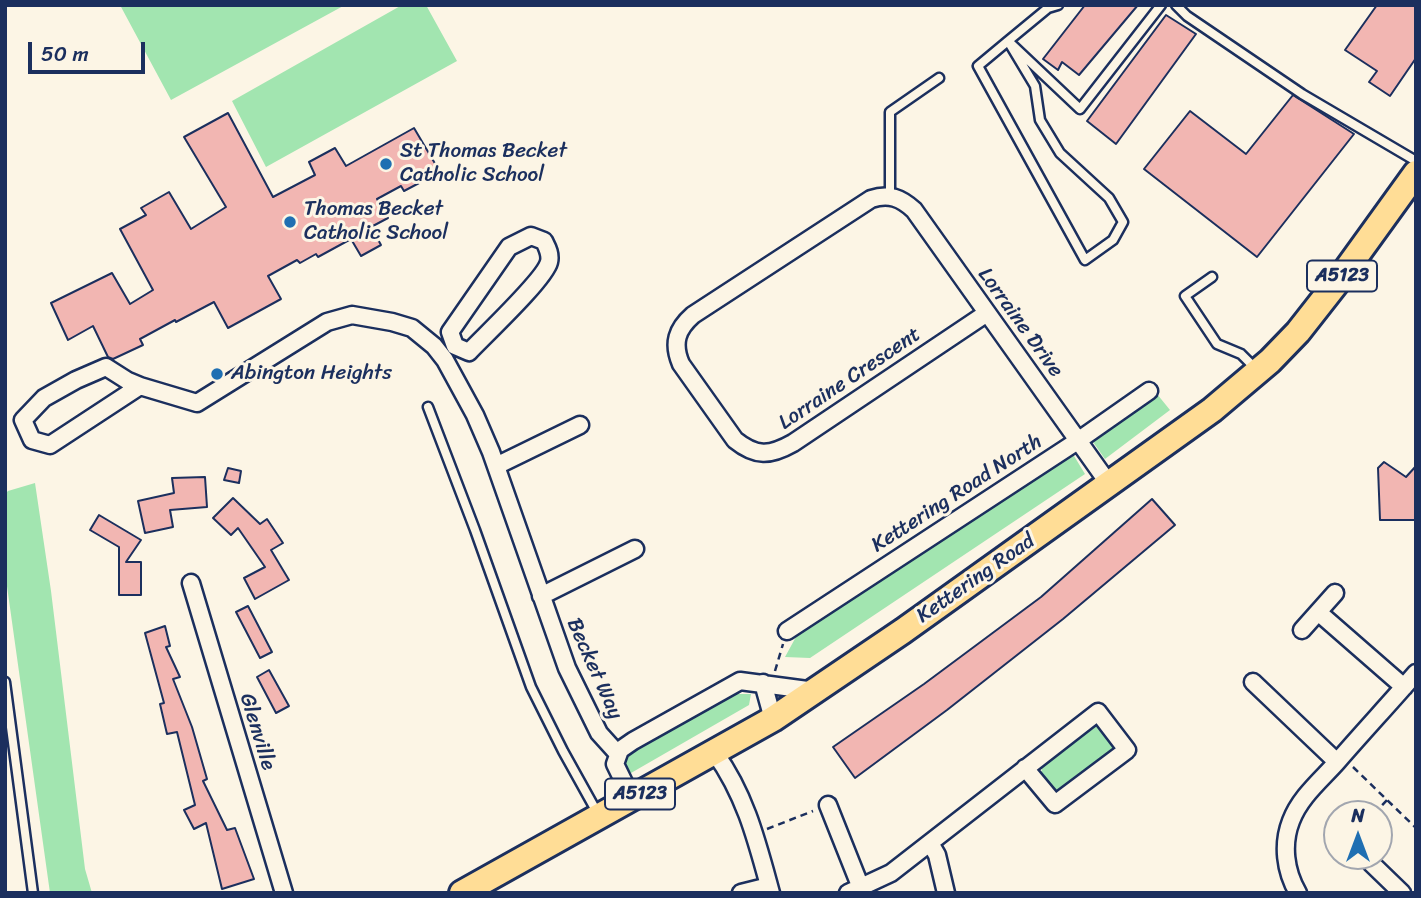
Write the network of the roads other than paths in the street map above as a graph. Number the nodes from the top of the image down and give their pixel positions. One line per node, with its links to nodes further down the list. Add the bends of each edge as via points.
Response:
1 (1058, 5): 4 (lane)
2 (1161, 5): 5 (lane, via 1080,108)
3 (1175, 5): 7 (lane, via 1302,94)
4 (1047, 7): 5 (lane)
5 (1009, 41): 5 (lane, via 1035,86 1040,120 1060,153 1109,198 1123,222 1113,240 1085,260 978,66)
6 (939, 78): 9 (lane, via 890,113)
7 (1416, 161)
8 (1416, 173): 14 (main road, Kettering Road / A5123, via 1298,332)
9 (890, 196): 11 (street, Lorraine Drive, via 914,210); 11 (street, Lorraine Crescent, via 871,199 693,315 679,331 675,341 681,364 735,440 754,452 778,451)
10 (1212, 277): 14 (lane, via 1185,296 1217,344 1241,354)
11 (987, 313): 19 (street, Lorraine Drive)
12 (455, 346): 12 (street, via 450,332 509,247 531,236 544,241 549,262 540,277 469,352); 13 (street)
13 (445, 360): 15 (street, Becket Way, via 412,328 352,315 327,322 197,403); 20 (street, Becket Way)
14 (1259, 371): 21 (main road, Kettering Road / A5123)
15 (140, 386): 15 (street, Becket Way, via 50,445 32,440 23,420 44,398 106,367)
16 (1149, 391): 19 (street, Kettering Road North)
17 (428, 407): 42 (lane, via 531,687)
18 (580, 425): 20 (street)
19 (1079, 440): 21 (street, Lorraine Drive); 28 (street, Kettering Road North)
20 (496, 466): 25 (street, Becket Way)
21 (1109, 484): 34 (main road, Kettering Road / A5123)
22 (635, 549): 25 (street)
23 (191, 583): 48 (street, Glenville)
24 (1335, 593): 26 (street)
25 (541, 596): 37 (street, Becket Way, via 587,711 603,740)
26 (1318, 612): 27 (street); 33 (street)
27 (1301, 630)
28 (787, 631)
29 (1416, 674): 33 (street)
30 (5, 682): 47 (lane)
31 (1253, 682): 38 (street)
32 (760, 683): 34 (street); 35 (street); 37 (street, via 735,683)
33 (1404, 687): 38 (street)
34 (815, 691): 35 (main road, Kettering Road / A5123)
35 (773, 719): 36 (main road, Kettering Road / A5123)
36 (715, 752): 40 (main road, Kettering Road / A5123); 45 (street, via 736,785)
37 (618, 754): 40 (street, via 616,769)
38 (1339, 759): 52 (street, via 1299,806 1288,831 1288,872)
39 (1026, 768): 39 (street, via 1098,712 1126,750 1055,803); 43 (street)
40 (632, 799): 42 (main road, Kettering Road / A5123)
41 (828, 805): 46 (street)
42 (600, 816): 49 (main road, Kettering Road / A5123)
43 (930, 843): 46 (street, via 891,873); 51 (street)
44 (1378, 870): 53 (street)
45 (770, 889): 50 (street)
46 (855, 891)
47 (33, 893)
48 (284, 893)
49 (462, 893)
50 (741, 893)
51 (946, 893)
52 (1298, 893)
53 (1402, 893)

